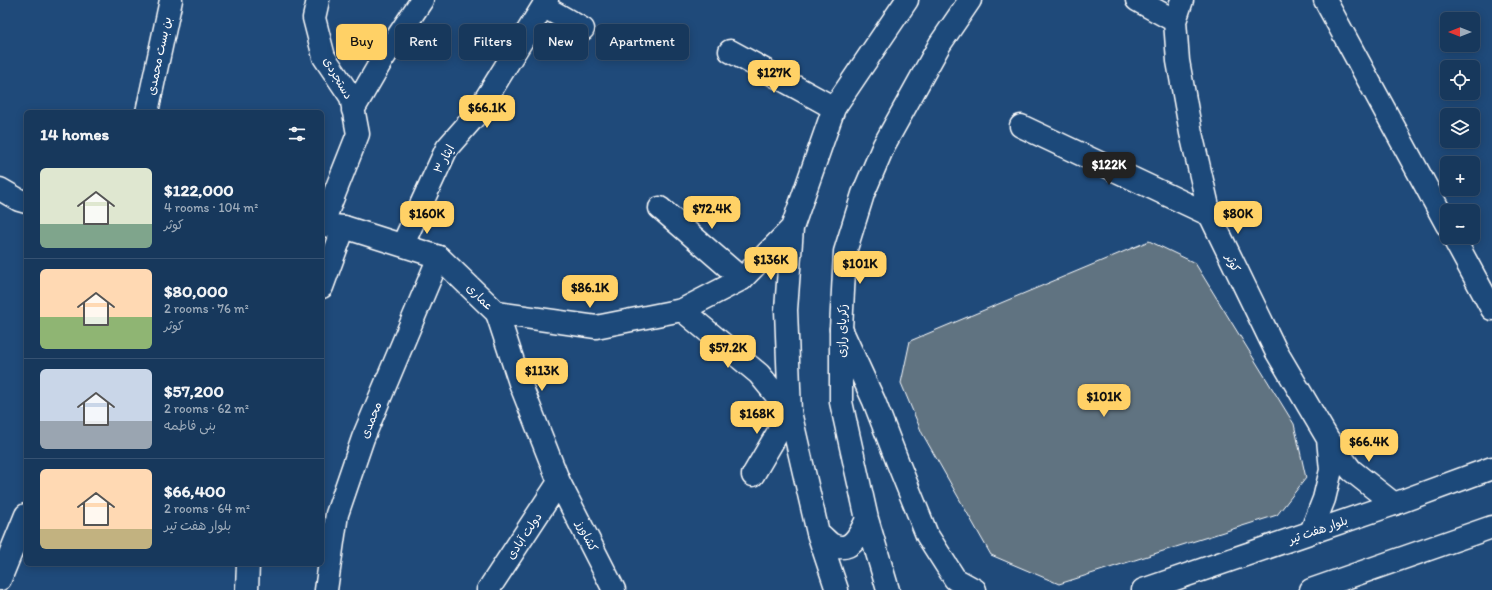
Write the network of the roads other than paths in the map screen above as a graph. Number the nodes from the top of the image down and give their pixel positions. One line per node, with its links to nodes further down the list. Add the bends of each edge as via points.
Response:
1 (171, 0): 14 (street, بن بست محمدی)
2 (318, 0): 15 (street, دستجردی, via 314,18 324,58 351,97)
3 (422, 0): 15 (street, via 382,60)
4 (907, 0): 13 (street)
5 (970, 0): 34 (street, زکریای رازی, via 940,44 884,145 863,194 845,252)
6 (1138, 0): 10 (street)
7 (1182, 0): 10 (street, کوثر)
8 (1325, 0): 20 (street)
9 (545, 3): 11 (street); 26 (street, ایثار ۳, via 475,116 447,148)
10 (1175, 21): 21 (street, کوثر, via 1179,68)
11 (576, 24)
12 (730, 51): 13 (street)
13 (834, 108): 25 (street)
14 (147, 110)
15 (353, 110): 22 (street, دستجردی, via 358,134)
16 (1022, 126): 21 (street)
17 (0, 189): 18 (street)
18 (24, 201)
19 (660, 208): 29 (street)
20 (1440, 212)
21 (1210, 216): 36 (street, کوثر, via 1276,351)
22 (324, 220)
23 (324, 225): 24 (street, عماری)
24 (344, 227): 26 (street, عماری); 30 (street)
25 (792, 228): 29 (street); 35 (street, via 786,310)
26 (404, 244): 28 (street, عماری)
27 (1457, 244): 31 (street)
28 (439, 257): 33 (street, عماری); 49 (street, محمدی, via 363,438 337,514)
29 (742, 278): 32 (street)
30 (324, 282)
31 (1492, 308)
32 (682, 310): 33 (street, via 596,327); 35 (street, via 759,374)
33 (497, 314): 39 (street, عماری, via 520,383)
34 (840, 328): 41 (street, زکریای رازی, via 841,402); 54 (street, via 874,401 927,535 955,579)
35 (790, 412): 38 (street); 45 (street)
36 (1328, 439): 40 (street, کوثر, via 1351,470); 44 (street, via 1331,470 1324,499)
37 (1492, 468): 40 (street, بلوار هفت تیر)
38 (753, 475)
39 (559, 482): 50 (street, دولت آبادی); 51 (street, کشاورز)
40 (1394, 504): 44 (street, بلوار هفت تیر)
41 (867, 519): 45 (street, via 858,539 846,546 834,546); 53 (street, زکریای رازی)
42 (24, 520): 47 (street)
43 (1492, 529): 56 (street)
44 (1311, 532): 55 (street, بلوار هفت تیر)
45 (818, 533): 52 (street)
46 (248, 566): 48 (street)
47 (0, 579)
48 (247, 590)
49 (326, 590)
50 (488, 590)
51 (614, 590)
52 (837, 590)
53 (888, 590)
54 (975, 590)
55 (1143, 590)
56 (1311, 590)

